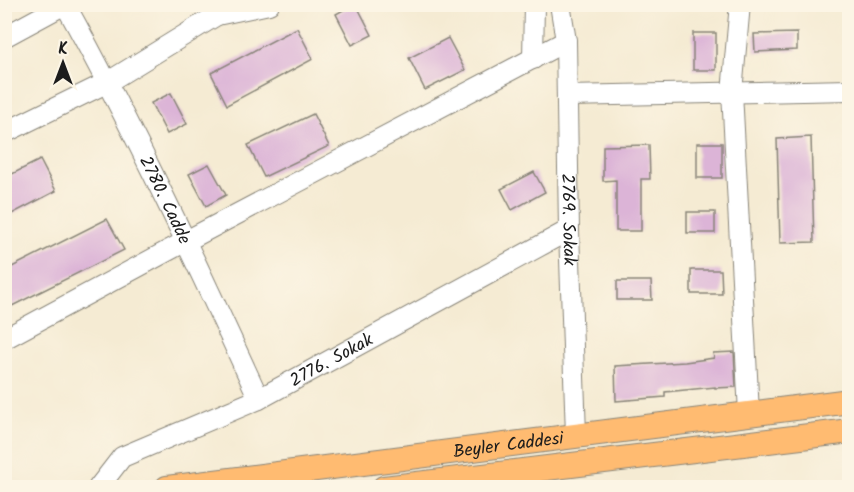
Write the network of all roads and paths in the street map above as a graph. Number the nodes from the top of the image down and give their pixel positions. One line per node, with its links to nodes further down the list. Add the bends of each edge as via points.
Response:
1 (269, 4): 6 (street)
2 (534, 4): 9 (street)
3 (560, 4): 8 (street, 2769. Sokak)
4 (740, 4): 12 (street)
5 (65, 5): 7 (street); 10 (street, 2780. Cadde)
6 (222, 10): 10 (street)
7 (4, 37)
8 (566, 41): 9 (street); 13 (street, 2769. Sokak)
9 (533, 58): 16 (street)
10 (108, 82): 14 (street); 16 (street, 2780. Cadde)
11 (849, 90): 12 (street)
12 (732, 92): 13 (street); 20 (street)
13 (567, 96): 15 (street, 2769. Sokak)
14 (4, 133)
15 (569, 230): 18 (street, 2776. Sokak); 22 (street, 2769. Sokak)
16 (186, 241): 17 (street); 18 (street, 2780. Cadde)
17 (4, 339)
18 (259, 399): 26 (street, 2776. Sokak, via 123,457)
19 (849, 401): 20 (main road, Beyler Caddesi)
20 (749, 413): 22 (main road, Beyler Caddesi)
21 (849, 431): 24 (main road, Beyler Caddesi)
22 (576, 435): 23 (main road, Beyler Caddesi); 24 (main road)
23 (401, 458): 25 (main road); 27 (main road, Beyler Caddesi)
24 (579, 463): 25 (main road, Beyler Caddesi)
25 (399, 487)
26 (98, 488)
27 (167, 488)

